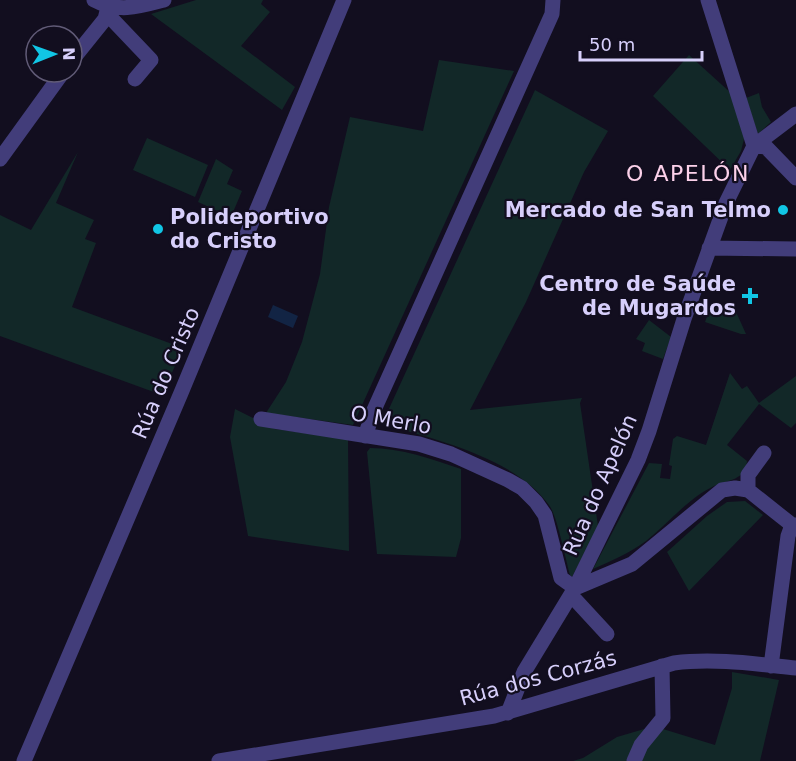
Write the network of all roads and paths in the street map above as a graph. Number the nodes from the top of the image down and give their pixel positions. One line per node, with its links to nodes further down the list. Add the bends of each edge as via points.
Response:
1 (94, 0): 6 (street)
2 (164, 0): 6 (street, via 126,8)
3 (344, 0): 27 (street, Rúa do Cristo)
4 (553, 0): 17 (street, via 552,14)
5 (708, 0): 11 (street)
6 (108, 7): 7 (street, via 105,19); 8 (street, via 111,18 151,60)
7 (84, 45)
8 (135, 78)
9 (54, 84): 12 (street)
10 (796, 114): 11 (street, Rúa do Apelón)
11 (754, 146): 13 (street, via 766,147); 14 (street, Rúa do Apelón)
12 (0, 159)
13 (796, 178)
14 (709, 248): 15 (street); 21 (street, Rúa do Apelón, via 638,460)
15 (796, 249)
16 (261, 418): 17 (street, O Merlo)
17 (365, 436): 21 (street, O Merlo, via 419,444 451,454 522,488 545,515 561,578)
18 (762, 460): 19 (street, via 748,475)
19 (748, 490): 20 (street); 21 (street, via 722,490 632,564)
20 (794, 525): 24 (street, via 788,536)
21 (573, 592): 22 (street, O Merlo); 26 (street, Rúa do Apelón, via 524,672)
22 (607, 633)
23 (662, 666): 24 (street, Rúa dos Corzás, via 690,661); 26 (street, Rúa dos Corzás); 29 (street, via 663,718 641,745)
24 (771, 666): 25 (street, Rúa dos Corzás)
25 (796, 668)
26 (508, 712): 28 (street, Rúa dos Corzás)
27 (24, 761)
28 (219, 761)
29 (634, 761)

